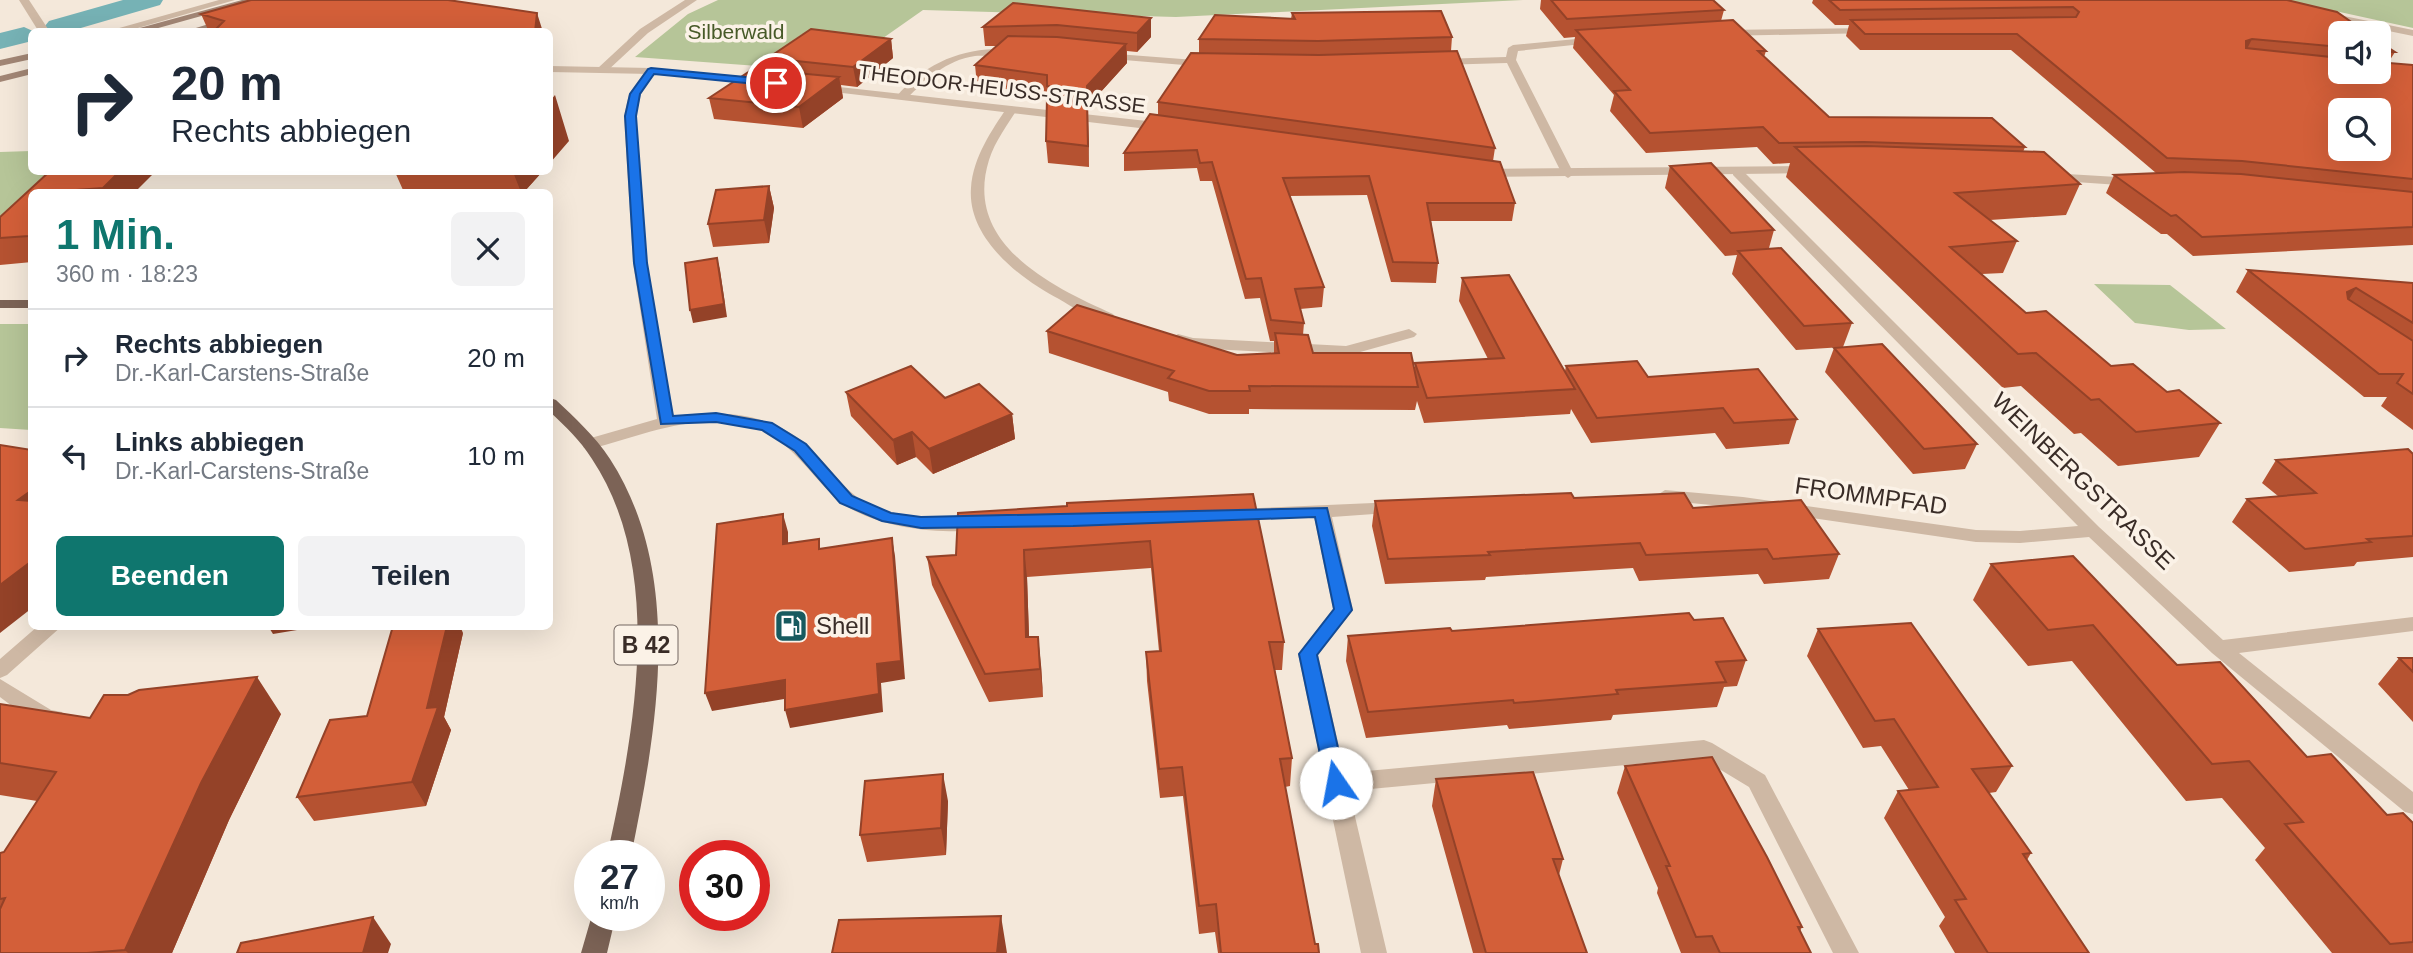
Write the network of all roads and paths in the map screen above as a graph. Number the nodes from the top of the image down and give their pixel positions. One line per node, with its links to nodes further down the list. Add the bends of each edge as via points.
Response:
1 (24, 0): 7 (street)
2 (230, 0): 8 (street)
3 (254, 0): 9 (main road)
4 (692, 0): 23 (street, via 627,44)
5 (2310, 12): 13 (street)
6 (241, 18): 10 (main road)
7 (42, 28)
8 (125, 28)
9 (146, 28)
10 (203, 28)
11 (1878, 31): 12 (street)
12 (1706, 33)
13 (2413, 33)
14 (1615, 38): 18 (street, via 1513,48)
15 (1031, 53): 29 (street, via 971,53 949,59 925,73)
16 (1086, 54): 21 (street)
17 (28, 57): 20 (main road)
18 (1511, 60): 19 (street); 35 (street)
19 (1428, 62)
20 (0, 63)
21 (1218, 64)
22 (553, 69): 23 (street)
23 (602, 70): 24 (street)
24 (651, 71): 27 (street); 44 (street, via 635,94 630,116 640,263)
25 (28, 72): 26 (main road)
26 (0, 79)
27 (779, 83)
28 (807, 86): 29 (street, THEODOR-HEUSS-STRASSE)
29 (902, 97): 30 (street, THEODOR-HEUSS-STRASSE)
30 (1012, 108): 31 (street, THEODOR-HEUSS-STRASSE); 40 (street, via 983,161 978,180 977,206 988,233 1027,273 1055,293)
31 (1177, 129)
32 (1817, 170): 34 (street)
33 (1462, 171): 35 (street)
34 (1737, 172): 35 (street); 51 (street, WEINBERGSTRASSE)
35 (1568, 174)
36 (2034, 177): 37 (street)
37 (2153, 183)
38 (0, 304): 39 (main road)
39 (28, 304)
40 (1123, 323)
41 (1158, 334): 42 (street, via 1193,343 1346,351)
42 (1409, 334)
43 (553, 407): 45 (main road, B 42)
44 (666, 421): 45 (street); 50 (street, via 716,418 766,426 800,447 846,500 887,518)
45 (590, 444): 60 (main road, B 42, via 625,505 640,554 644,590 646,676)
46 (1646, 496): 51 (street, FROMMPFAD, via 1756,504 1976,536)
47 (1418, 506): 48 (street)
48 (1322, 511): 49 (street); 58 (street, via 1343,610 1308,654)
49 (1211, 516)
50 (996, 523)
51 (2093, 531): 54 (street, WEINBERGSTRASSE)
52 (2413, 624): 54 (street)
53 (47, 630): 55 (street)
54 (2219, 648): 59 (street, WEINBERGSTRASSE)
55 (0, 670)
56 (0, 687): 57 (street, via 47,718)
57 (72, 720)
58 (1336, 783): 63 (street); 64 (street, via 1704,749 1757,782)
59 (2413, 804)
60 (622, 840)
61 (600, 931): 62 (main road)
62 (594, 953)
63 (1374, 953)
64 (1846, 953)

